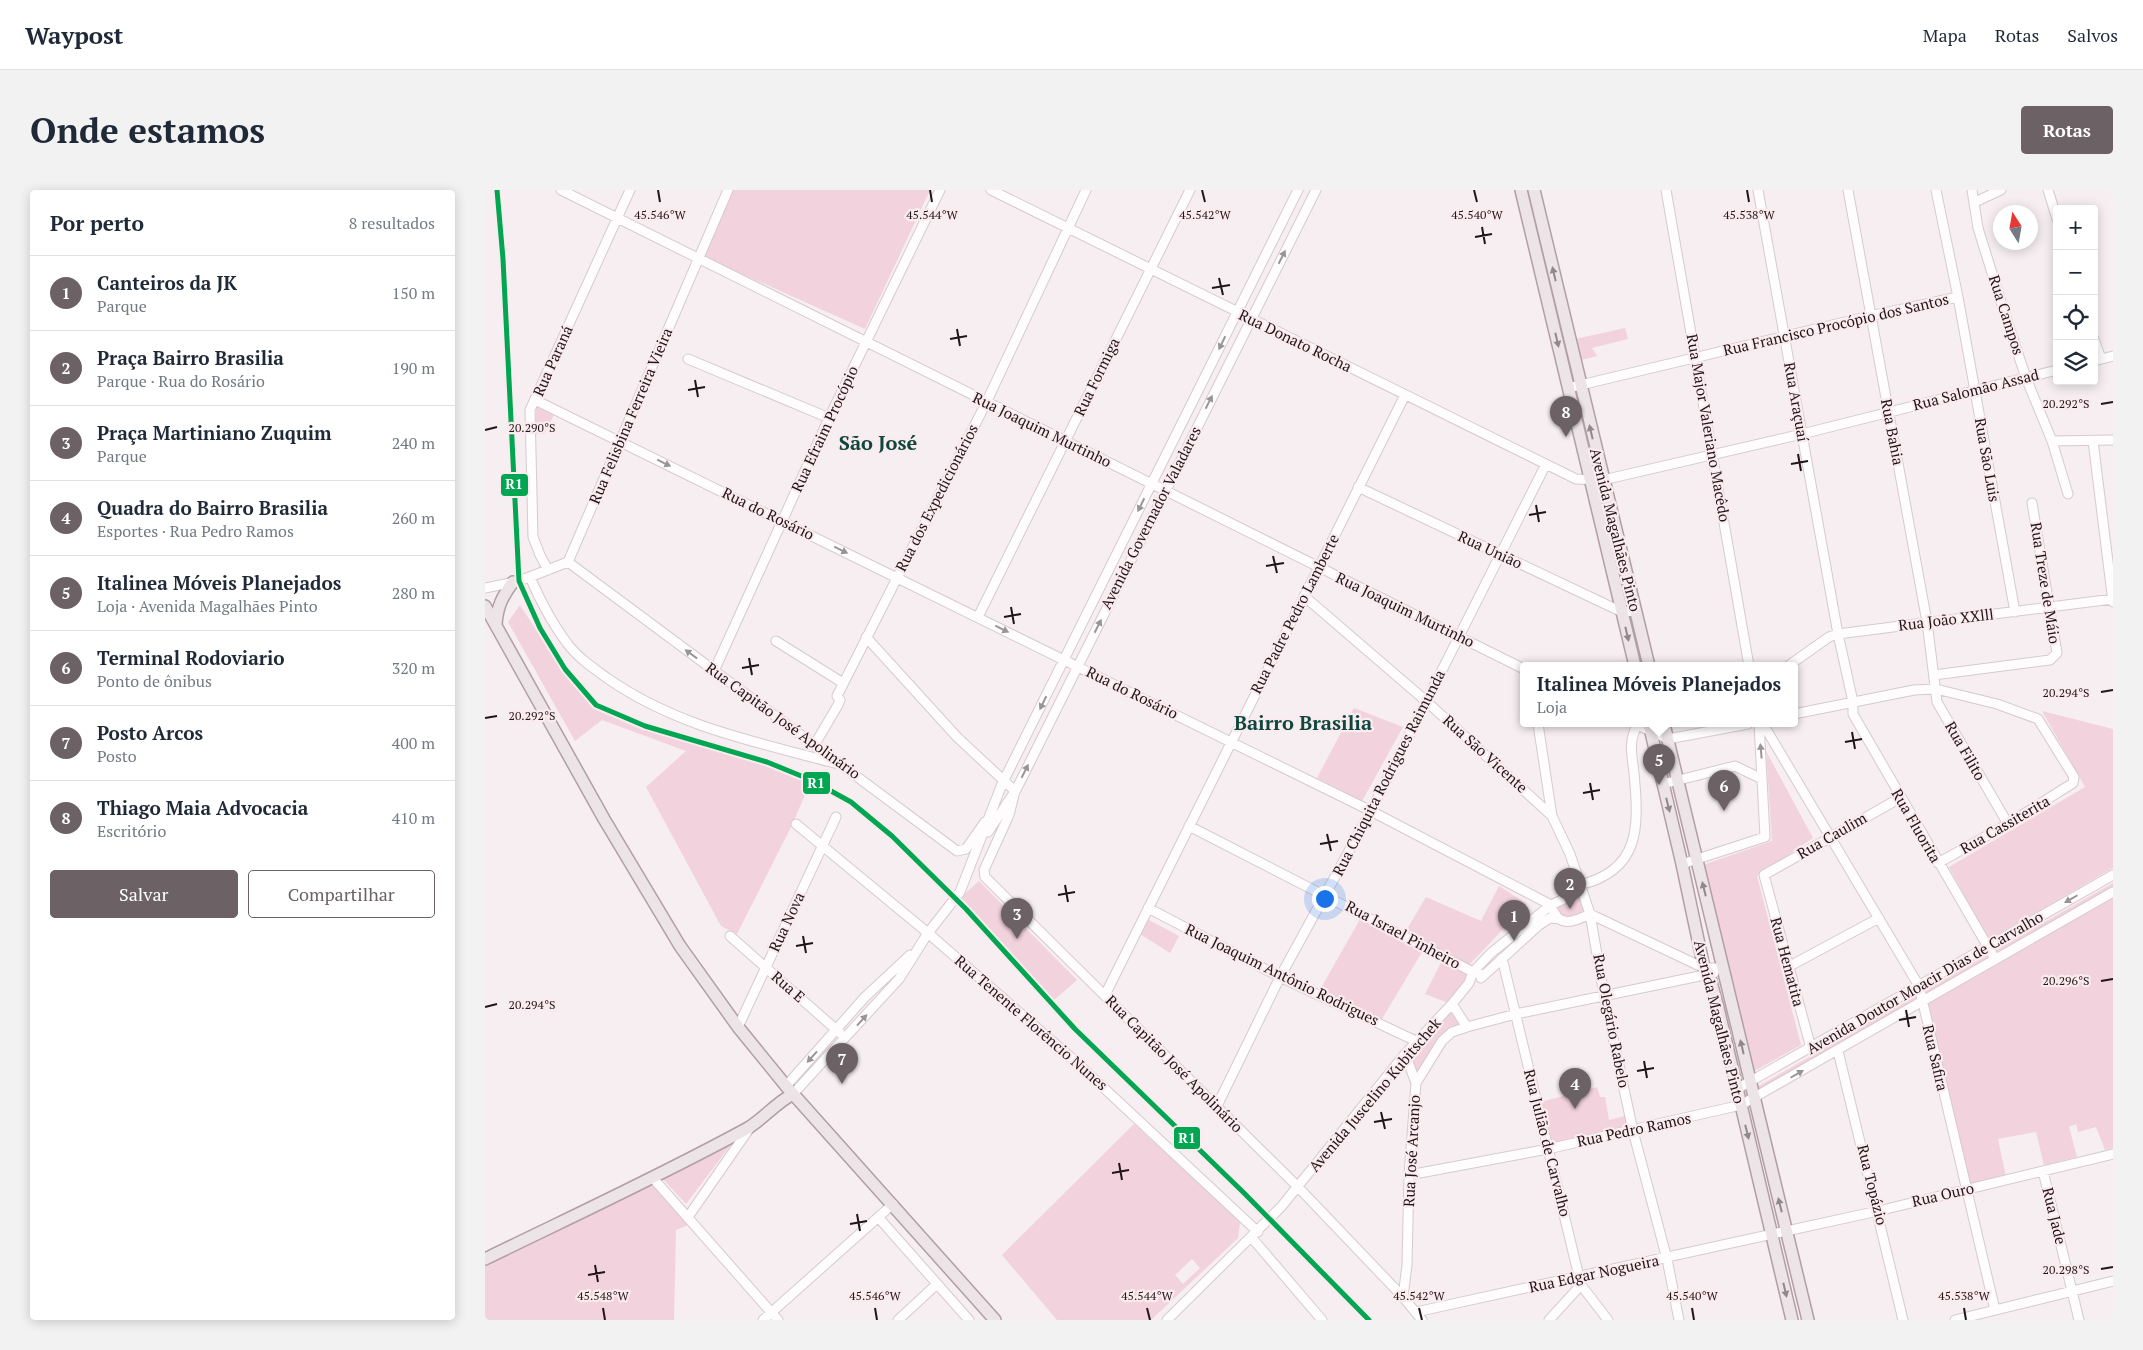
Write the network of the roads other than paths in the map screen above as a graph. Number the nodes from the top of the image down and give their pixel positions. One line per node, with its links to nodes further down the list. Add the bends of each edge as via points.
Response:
1 (561, 190): 21 (street, Rua Joaquim Murtinho)
2 (630, 190): 21 (street, Rua Paraná)
3 (728, 190): 23 (street, Rua Felisbina Ferreira Vieira)
4 (940, 190): 30 (street, Rua Efraim Procópio)
5 (991, 190): 22 (street, Rua Donato Rocha)
6 (1086, 190): 22 (street, Rua dos Expedicionários)
7 (1190, 190): 24 (street, Rua Formiga)
8 (1298, 190): 26 (street, Avenida Governador Valadares)
9 (1316, 190): 28 (street, Avenida Governador Valadares, one-way to 9)
10 (1521, 190): 38 (main road, Avenida Magalhães Pinto, one-way to 38)
11 (1534, 190): 37 (main road, Avenida Magalhães Pinto, one-way to 11)
12 (1666, 190): 32 (street, Rua Major Valeriano Macêdo)
13 (1758, 190): 29 (street, Rua Araçuaí)
14 (1848, 190): 27 (street, Rua Bahia)
15 (1936, 190): 25 (street, Rua São Luis)
16 (1972, 190): 19 (street, Rua Campos)
17 (2001, 190): 19 (street)
18 (2048, 190): 20 (street)
19 (1975, 202): 36 (street, Rua Campos, via 1978,228)
20 (2053, 206)
21 (617, 218): 23 (street, Rua Joaquim Murtinho); 41 (street, Rua Paraná)
22 (1067, 228): 24 (street, Rua Donato Rocha); 42 (street, Rua dos Expedicionários)
23 (699, 259): 30 (street, Rua Joaquim Murtinho); 48 (street, Rua Felisbina Ferreira Vieira)
24 (1151, 269): 26 (street, Rua Donato Rocha); 49 (street, Rua Formiga)
25 (1959, 297): 27 (street, Rua Francisco Procópio dos Santos); 39 (street, Rua São Luis)
26 (1237, 312): 28 (street, Rua Donato Rocha); 55 (street, Avenida Governador Valadares, one-way to 55)
27 (1870, 316): 29 (street, Rua Francisco Procópio dos Santos); 43 (street, Rua Bahia)
28 (1251, 319): 40 (street, Rua Donato Rocha); 57 (street, Avenida Governador Valadares, one-way to 28)
29 (1784, 336): 32 (street, Rua Francisco Procópio dos Santos); 45 (street, Rua Araçuaí)
30 (866, 342): 42 (street, Rua Joaquim Murtinho); 44 (street, Rua Efraim Procópio)
31 (2113, 356): 34 (street)
32 (1695, 357): 37 (street, Rua Francisco Procópio dos Santos); 51 (street, Rua Major Valeriano Macêdo)
33 (688, 359): 44 (street)
34 (2098, 360)
35 (2053, 371): 36 (street, Rua Salomão Assad)
36 (2026, 378): 39 (street, Rua Salomão Assad); 50 (street, Rua Campos)
37 (1580, 385): 38 (street, Rua Francisco Procópio dos Santos); 54 (main road, Avenida Magalhães Pinto, one-way to 37)
38 (1568, 388): 53 (main road, Avenida Magalhães Pinto)
39 (1975, 391): 43 (street, Rua Salomão Assad); 74 (street, Rua São Luis)
40 (1405, 395): 52 (street, Rua Donato Rocha); 56 (street, Rua Padre Pedro Lamberte)
41 (535, 400): 48 (street, Rua do Rosário); 64 (street, Rua Paraná, via 530,410 533,537)
42 (986, 403): 49 (street, Rua Joaquim Murtinho); 66 (street, Rua dos Expedicionários)
43 (1888, 412): 45 (street, Rua Salomão Assad); 77 (street, Rua Bahia)
44 (829, 418): 60 (street, Rua Efraim Procópio)
45 (1802, 434): 51 (street, Rua Salomão Assad); 78 (street, Rua Araçuaí)
46 (2093, 440): 47 (street); 50 (street); 70 (street)
47 (2113, 440)
48 (620, 441): 60 (street, Rua do Rosário, one-way to 60); 62 (street, Rua Felisbina Ferreira Vieira)
49 (1065, 441): 55 (street, Rua Joaquim Murtinho); 76 (street, Rua Formiga)
50 (2052, 441): 58 (street, Rua Campos)
51 (1712, 453): 54 (street, Rua Salomão Assad); 85 (street, Rua Major Valeriano Macêdo)
52 (1546, 464): 53 (street, Rua Donato Rocha, via 1576,480); 61 (street, Rua Chiquita Rodrigues Raimunda)
53 (1590, 480): 54 (street, Rua Donato Rocha); 73 (main road, Avenida Magalhães Pinto)
54 (1603, 480): 72 (main road, Avenida Magalhães Pinto)
55 (1152, 484): 57 (street, Rua Joaquim Murtinho); 82 (street, Avenida Governador Valadares, one-way to 82)
56 (1358, 487): 61 (street, Rua União); 63 (street, Rua Padre Pedro Lamberte)
57 (1165, 490): 63 (street, Rua Joaquim Murtinho); 87 (street, Avenida Governador Valadares, one-way to 57)
58 (2068, 494)
59 (2032, 503): 71 (street, Rua Treze de Máio)
60 (782, 521): 66 (street, Rua do Rosário, one-way to 66); 89 (street, Rua Efraim Procópio)
61 (1500, 554): 73 (street, Rua União); 79 (street, Rua Chiquita Rodrigues Raimunda)
62 (568, 562): 64 (street); 89 (street, Rua Capitão José Apolinário, one-way to 62)
63 (1319, 567): 69 (street, Rua Padre Pedro Lamberte); 79 (street, Rua Joaquim Murtinho)
64 (548, 570): 65 (street)
65 (530, 577): 67 (street); 108 (street, via 546,612 568,645 621,688 685,721)
66 (895, 577): 76 (street, Rua do Rosário); 80 (street, Rua dos Expedicionários)
67 (513, 582): 68 (street); 75 (main road, via 500,600 497,611)
68 (485, 588)
69 (1304, 596): 93 (street, Rua São Vicente); 106 (street, Rua Padre Pedro Lamberte)
70 (2113, 600): 71 (street, Rua João XXlll)
71 (2049, 608): 74 (street, Rua João XXlll); 90 (street, Rua Treze de Máio, via 2057,653 2050,660)
72 (1635, 610): 73 (street); 84 (main road, Avenida Magalhães Pinto)
73 (1622, 612): 83 (main road, Avenida Magalhães Pinto, one-way to 83)
74 (2015, 612): 77 (street, Rua João XXlll)
75 (489, 617): 159 (main road, via 680,946)
76 (978, 617): 82 (street, Rua do Rosário, one-way to 82)
77 (1927, 622): 78 (street, Rua João XXlll); 90 (street, Rua Bahia)
78 (1838, 634): 86 (street, Rua João XXlll); 94 (street, Rua Araçuaí)
79 (1459, 636): 88 (street, Rua Joaquim Murtinho); 93 (street, Rua Chiquita Rodrigues Raimunda)
80 (866, 637): 91 (street, Rua dos Expedicionários); 112 (street, via 957,737)
81 (776, 641): 91 (street)
82 (1064, 660): 87 (street, Rua do Rosário); 112 (street, Avenida Governador Valadares, one-way to 112)
83 (1634, 662)
84 (1648, 662)
85 (1748, 662)
86 (1795, 662)
87 (1077, 666): 106 (street, Rua do Rosário); 114 (street, Avenida Governador Valadares, one-way to 87)
88 (1520, 667)
89 (714, 671): 104 (street, Rua Capitão José Apolinário)
90 (1934, 675): 92 (street, Rua Filito)
91 (843, 683): 107 (street, Rua dos Expedicionários, via 837,696 840,700 838,705)
92 (1936, 689): 94 (street); 121 (street, Rua Filito, via 1937,702); 121 (street, Rua Cassiterita, via 1997,704 2039,719 2075,778 2071,786)
93 (1427, 701): 116 (street, Rua Chiquita Rodrigues Raimunda); 118 (street, Rua São Vicente)
94 (1853, 702): 95 (street); 115 (street, Rua Fluorita, via 1853,714)
95 (1798, 713)
96 (1538, 727): 118 (street, Rua Olegário Rabelo)
97 (1642, 727): 131 (street, via 1631,739 1637,809 1635,835 1629,852 1608,874 1597,881)
98 (1643, 727): 113 (main road, Avenida Magalhães Pinto)
99 (1645, 727): 105 (street)
100 (1665, 727): 105 (main road, Avenida Magalhães Pinto)
101 (1732, 727): 105 (street)
102 (1759, 727): 110 (street, one-way to 102)
103 (1765, 727): 123 (street, Rua Safira)
104 (803, 736): 107 (street, Rua Capitão José Apolinário); 108 (street, via 800,748)
105 (1668, 739): 111 (main road, Avenida Magalhães Pinto)
106 (1231, 742): 116 (street, Rua do Rosário); 122 (street, Rua Padre Pedro Lamberte)
107 (815, 744): 109 (street, Rua Capitão José Apolinário)
108 (784, 749): 109 (street)
109 (843, 765): 117 (street, Rua Capitão José Apolinário, via 957,851 966,849)
110 (1762, 779): 111 (street, via 1735,766); 126 (street, via 1765,837)
111 (1678, 780): 113 (street); 126 (main road, Avenida Magalhães Pinto)
112 (1004, 781): 114 (street); 117 (street, Avenida Governador Valadares)
113 (1663, 784): 127 (main road, Avenida Magalhães Pinto, one-way to 127)
114 (1015, 792): 124 (street, Avenida Governador Valadares); 154 (street, Rua Capitão José Apolinário, via 1009,815 983,870 985,877)
115 (1900, 798): 123 (street, Rua Caulim); 128 (street, Rua Fluorita)
116 (1371, 810): 133 (street, Rua Chiquita Rodrigues Raimunda); 134 (street, Rua do Rosário)
117 (990, 816): 124 (street, Avenida Governador Valadares)
118 (1552, 816): 131 (street, Rua Olegário Rabelo, via 1571,854)
119 (835, 817): 125 (street, Rua Nova)
120 (796, 824): 125 (street, Rua Tenente Florêncio Nunes)
121 (2008, 824): 128 (street, Rua Cassiterita)
122 (1189, 826): 133 (street, Rua Israel Pinheiro); 135 (street, Rua Padre Pedro Lamberte)
123 (1830, 837): 129 (street, Rua Caulim); 137 (street, Rua Safira)
124 (981, 843): 139 (street, Avenida Governador Valadares, via 960,892)
125 (822, 845): 139 (street, Rua Tenente Florêncio Nunes); 146 (street, Rua Nova)
126 (1697, 860): 127 (street); 147 (main road, Avenida Magalhães Pinto, one-way to 126)
127 (1682, 864): 148 (main road, Avenida Magalhães Pinto)
128 (1938, 864): 142 (street, Rua Fluorita)
129 (1764, 875): 145 (street, Rua Hematita)
130 (2113, 875): 142 (street, Avenida Doutor Moacir Dias de Carvalho, one-way to 142)
131 (1579, 885): 134 (street, Avenida Juscelino Kubitschek, via 1581,891); 136 (street, Rua Olegário Rabelo)
132 (2113, 892): 144 (street, Avenida Doutor Moacir Dias de Carvalho)
133 (1327, 895): 149 (street, Rua Israel Pinheiro); 151 (street, Rua Chiquita Rodrigues Raimunda)
134 (1548, 907): 138 (street, Rua do Rosário); 149 (street, Avenida Juscelino Kubitschek, via 1498,947)
135 (1148, 908): 151 (street, Rua Joaquim Antônio Rodrigues); 154 (street, Rua Padre Pedro Lamberte)
136 (1590, 914): 138 (street, via 1579,921); 148 (street); 155 (street, Rua Olegário Rabelo)
137 (1879, 918): 145 (street); 153 (street, Rua Safira)
138 (1561, 919): 143 (street, Avenida Juscelino Kubitschek, via 1550,918)
139 (928, 933): 141 (street, Avenida Governador Valadares); 190 (street, Rua Tenente Florêncio Nunes, via 1075,1061)
140 (729, 936): 146 (street, Rua E)
141 (919, 946): 161 (street, Avenida Governador Valadares, via 865,997); 162 (street, Avenida Governador Valadares, one-way to 141, via 899,979)
142 (1987, 947): 144 (street, Rua Fluorita); 153 (street, Avenida Doutor Moacir Dias de Carvalho)
143 (1502, 958): 150 (street, Avenida Juscelino Kubitschek); 158 (street, Rua Julião de Carvalho)
144 (1995, 959): 156 (street, Avenida Doutor Moacir Dias de Carvalho)
145 (1788, 967): 164 (street, Rua Hematita)
146 (766, 968): 159 (street, Rua Nova); 161 (street, Rua E)
147 (1724, 969): 148 (street); 167 (main road, Avenida Magalhães Pinto, one-way to 147)
148 (1706, 971): 155 (street, Rua José Arcanjo); 169 (main road, Avenida Magalhães Pinto)
149 (1473, 972): 150 (street, Rua Israel Pinheiro); 152 (street, Avenida Juscelino Kubitschek)
150 (1484, 975): 152 (street, Avenida Juscelino Kubitschek)
151 (1280, 977): 163 (street, Rua Joaquim Antônio Rodrigues); 173 (street, Rua Chiquita Rodrigues Raimunda)
152 (1469, 983): 157 (street, Avenida Juscelino Kubitschek)
153 (1919, 986): 156 (street, Rua Safira); 164 (street, Avenida Doutor Moacir Dias de Carvalho)
154 (1105, 995): 173 (street, Rua Capitão José Apolinário)
155 (1604, 995): 158 (street, Rua José Arcanjo); 175 (street, Rua Olegário Rabelo)
156 (1922, 1001): 165 (street, Avenida Doutor Moacir Dias de Carvalho); 184 (street, Rua Safira)
157 (1452, 1004): 160 (street); 163 (street, Avenida Juscelino Kubitschek)
158 (1516, 1014): 160 (street, Rua José Arcanjo); 176 (street, Rua Julião de Carvalho)
159 (738, 1027): 170 (main road)
160 (1467, 1027): 168 (street, Rua José Arcanjo, via 1442,1040)
161 (837, 1030): 162 (street, Rua E); 170 (street, Avenida Governador Valadares, one-way to 170)
162 (846, 1038): 170 (street, Avenida Governador Valadares)
163 (1416, 1041): 166 (street, Avenida Juscelino Kubitschek)
164 (1811, 1048): 167 (street, Avenida Doutor Moacir Dias de Carvalho)
165 (1838, 1050): 171 (street, Avenida Doutor Moacir Dias de Carvalho, one-way to 165); 186 (street, Rua Topázio)
166 (1405, 1054): 168 (street); 183 (street, Avenida Juscelino Kubitschek)
167 (1751, 1082): 169 (street, Avenida Doutor Moacir Dias de Carvalho); 171 (main road, Avenida Magalhães Pinto)
168 (1416, 1083): 179 (street, Rua José Arcanjo)
169 (1737, 1089): 172 (main road, Avenida Magalhães Pinto)
170 (790, 1090): 174 (main road); 185 (main road)
171 (1755, 1098): 172 (street, Avenida Doutor Moacir Dias de Carvalho); 181 (main road, Avenida Magalhães Pinto)
172 (1741, 1105): 175 (street, Rua Pedro Ramos); 182 (main road, Avenida Magalhães Pinto, one-way to 182)
173 (1216, 1108): 183 (street, Rua Capitão José Apolinário)
174 (750, 1126): 180 (main road); 187 (street)
175 (1633, 1131): 176 (street, Rua Pedro Ramos); 192 (street, Rua Olegário Rabelo)
176 (1548, 1149): 179 (street, Rua Pedro Ramos); 194 (street, Rua Julião de Carvalho)
177 (2113, 1154): 178 (street, Rua Ouro)
178 (2043, 1171): 184 (street, Rua Ouro); 197 (street, Rua Jade)
179 (1409, 1175): 198 (street, Rua José Arcanjo, via 1408,1248)
180 (652, 1177): 187 (street); 193 (main road)
181 (1774, 1179): 182 (main road); 189 (main road, Avenida Magalhães Pinto, one-way to 181)
182 (1759, 1182): 191 (main road, Avenida Magalhães Pinto)
183 (1298, 1187): 190 (street, Avenida Juscelino Kubitschek); 198 (street, Rua Capitão José Apolinário)
184 (1966, 1189): 186 (street, Rua Ouro); 199 (street, Rua Safira)
185 (893, 1204): 188 (street); 205 (main road)
186 (1878, 1211): 189 (street, Rua Ouro); 214 (street, Rua Topázio)
187 (688, 1217): 201 (street)
188 (877, 1217): 196 (street); 201 (street)
189 (1787, 1231): 191 (street, Rua Ouro); 213 (main road, Avenida Magalhães Pinto)
190 (1258, 1232): 206 (street, Avenida Juscelino Kubitschek); 207 (street, Rua Tenente Florêncio Nunes)
191 (1772, 1234): 192 (street, Rua Edgar Nogueira); 212 (main road, Avenida Magalhães Pinto, one-way to 212)
192 (1667, 1258): 194 (street, Rua Edgar Nogueira); 211 (street, Rua Olegário Rabelo)
193 (485, 1259)
194 (1580, 1281): 200 (street, Rua Edgar Nogueira); 209 (street); 210 (street, Rua Julião de Carvalho)
195 (2113, 1281): 197 (street)
196 (937, 1284): 203 (street); 204 (street)
197 (2072, 1291): 199 (street); 216 (street, Rua Jade)
198 (1403, 1297): 200 (street, Rua Capitão José Apolinário)
199 (1995, 1310): 215 (street)
200 (1416, 1312): 208 (street, Rua Capitão José Apolinário)
201 (775, 1316): 202 (street)
202 (763, 1320)
203 (898, 1320)
204 (969, 1320)
205 (995, 1320)
206 (1167, 1320)
207 (1323, 1320)
208 (1422, 1320)
209 (1549, 1320)
210 (1608, 1320)
211 (1679, 1320)
212 (1792, 1320)
213 (1808, 1320)
214 (1903, 1320)
215 (1955, 1320)
216 (2079, 1320)

